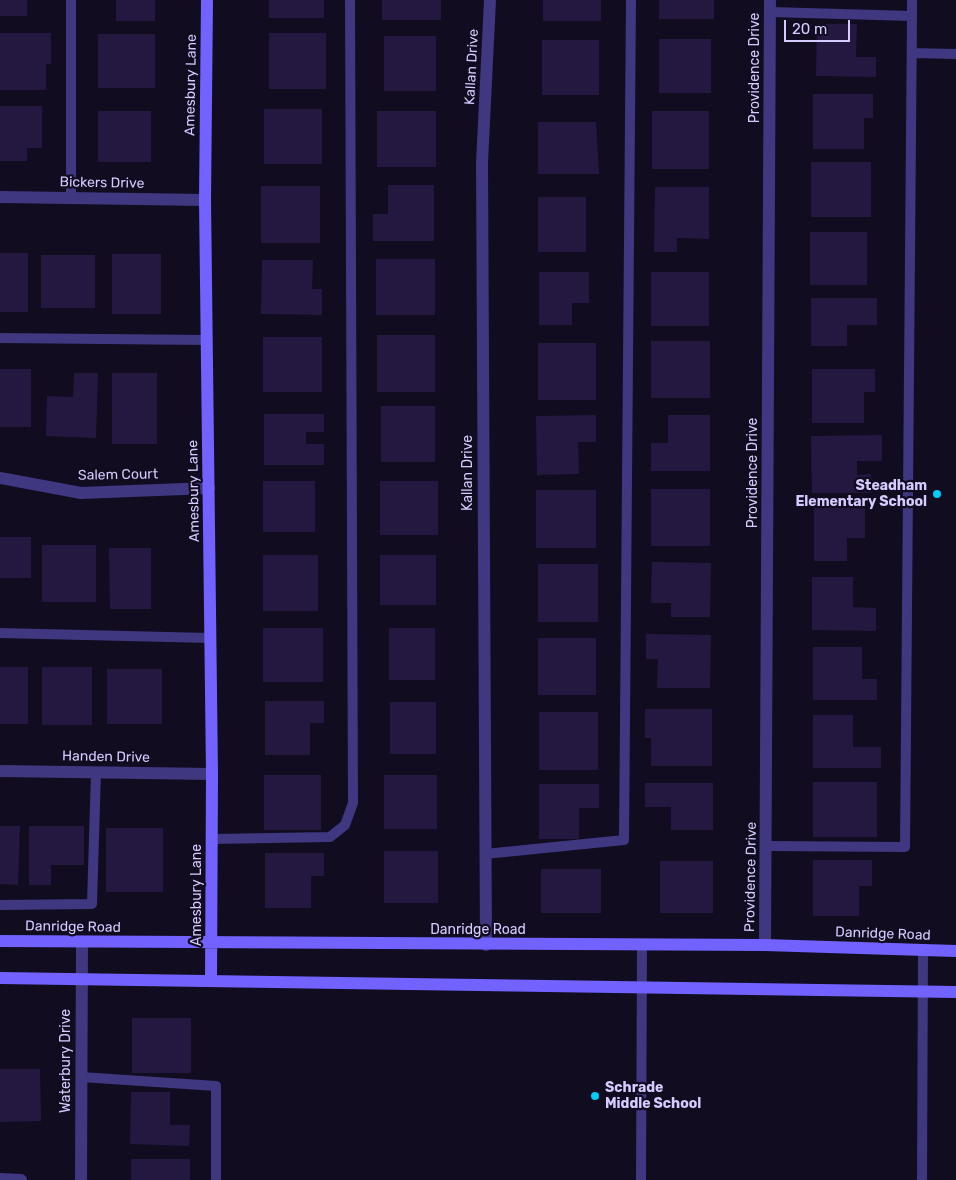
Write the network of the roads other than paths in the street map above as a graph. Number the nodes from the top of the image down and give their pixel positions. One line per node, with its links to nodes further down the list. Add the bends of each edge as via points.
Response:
1 (71, 0): 12 (lane)
2 (207, 0): 13 (street, Amesbury Lane)
3 (350, 0): 23 (lane, via 353,803 345,825 330,838)
4 (490, 0): 25 (street, Kallan Drive, via 482,163)
5 (631, 0): 25 (lane, via 624,840)
6 (912, 0): 8 (lane)
7 (770, 6): 8 (lane); 24 (street, Providence Drive)
8 (912, 16): 9 (lane)
9 (912, 53): 10 (lane); 24 (lane, via 905,847)
10 (956, 54)
11 (0, 197): 12 (street, Bickers Drive)
12 (71, 198): 13 (street, Bickers Drive)
13 (205, 200): 15 (street, Amesbury Lane)
14 (0, 338): 15 (lane)
15 (206, 340): 17 (street, Amesbury Lane)
16 (0, 478): 17 (street, Salem Court, via 80,493)
17 (209, 488): 19 (street, Amesbury Lane)
18 (0, 633): 19 (lane)
19 (210, 638): 22 (street, Amesbury Lane)
20 (0, 771): 21 (street, Handen Drive)
21 (96, 772): 22 (street, Handen Drive); 26 (lane, via 92,904)
22 (212, 774): 23 (street, Amesbury Lane)
23 (212, 839): 29 (street, Amesbury Lane)
24 (767, 846): 32 (street, Providence Drive)
25 (485, 854): 30 (street, Kallan Drive)
26 (0, 905)
27 (0, 941): 28 (street, Danridge Road)
28 (82, 942): 29 (street, Danridge Road); 36 (street, Waterbury Drive)
29 (211, 943): 30 (street, Danridge Road); 37 (street, Amesbury Lane)
30 (486, 945): 31 (street, Danridge Road)
31 (642, 945): 32 (street, Danridge Road); 38 (lane)
32 (765, 945): 33 (street, Danridge Road)
33 (923, 950): 34 (street, Danridge Road); 39 (lane)
34 (956, 951)
35 (0, 978): 36 (street)
36 (81, 979): 37 (street); 41 (street, Waterbury Drive)
37 (211, 981): 38 (street)
38 (643, 987): 39 (street); 46 (lane)
39 (924, 992): 40 (street); 47 (lane)
40 (956, 992)
41 (81, 1077): 44 (street, Waterbury Drive); 45 (lane, via 216,1086)
42 (0, 1179): 43 (street)
43 (21, 1180)
44 (81, 1180)
45 (216, 1180)
46 (641, 1180)
47 (922, 1180)

